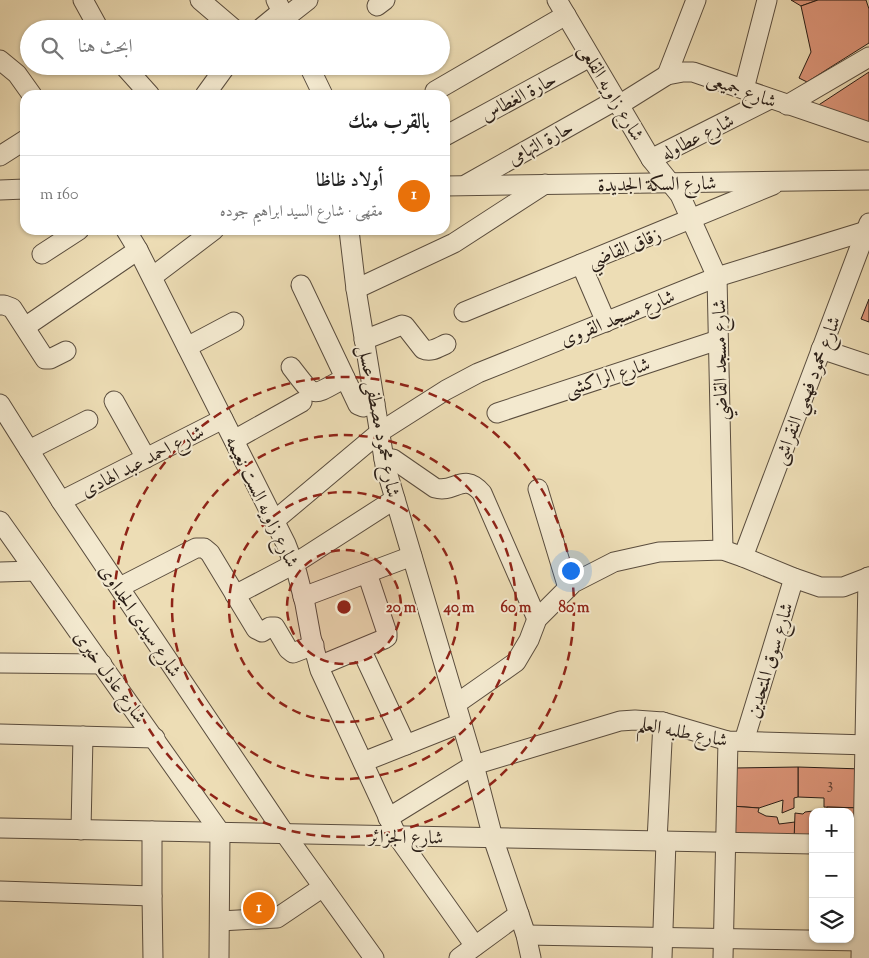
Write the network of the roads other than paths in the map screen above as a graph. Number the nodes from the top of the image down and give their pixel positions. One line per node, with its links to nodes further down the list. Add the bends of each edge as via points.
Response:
1 (83, 0): 8 (street)
2 (200, 0): 9 (street)
3 (308, 0): 7 (street)
4 (696, 0): 16 (street)
5 (767, 0): 17 (street)
6 (561, 8): 10 (street, شارع زاويه القلعى); 22 (street)
7 (284, 14)
8 (94, 20)
9 (223, 20)
10 (590, 57): 23 (street, شارع زاويه القلعى); 26 (street, حارة الغطاس)
11 (869, 58): 24 (street, شارع عطاوله)
12 (0, 60): 18 (street, via 17,74)
13 (129, 75): 19 (street)
14 (219, 75): 20 (street)
15 (313, 75): 21 (street)
16 (667, 75): 17 (street, شارع جميعى, via 693,72); 23 (street, شارع جميعى)
17 (744, 89): 24 (street, شارع جميعى)
18 (28, 90)
19 (137, 90)
20 (209, 90)
21 (321, 90)
22 (438, 90)
23 (617, 102): 29 (street, شارع زاويه القلعى); 34 (street, حارة التهامى)
24 (778, 102): 25 (street, شارع جميعى); 29 (street, شارع عطاوله)
25 (869, 132)
26 (450, 133)
27 (20, 143): 28 (street)
28 (0, 156)
29 (651, 159): 32 (street, شارع زاويه القلعى)
30 (869, 180): 31 (street, شارع السكة الجديدة)
31 (784, 181): 32 (street, شارع السكة الجديدة); 38 (street, زقاق القاضي)
32 (670, 182): 33 (street, شارع السكة الجديدة); 38 (street, شارع مسجد القاضي)
33 (545, 184): 34 (street, شارع السكة الجديدة); 50 (street, via 454,243)
34 (464, 185): 35 (street, شارع السكة الجديدة)
35 (450, 186)
36 (20, 189): 37 (street)
37 (0, 190)
38 (691, 219): 46 (street, زقاق القاضي); 48 (street, شارع مسجد القاضي)
39 (868, 227): 48 (street, شارع مسجد القروى); 60 (street, شارع محمود فهمي النقراشى)
40 (71, 235): 45 (street)
41 (129, 235): 44 (street, شارع زاويه الست نعيمه)
42 (207, 235): 47 (street)
43 (350, 235): 50 (street, شارع محمود مصطفى عسل)
44 (138, 250): 47 (street, شارع زاويه الست نعيمه); 55 (street)
45 (42, 254)
46 (581, 264): 52 (street, زقاق القاضي); 54 (street)
47 (152, 277): 59 (street, شارع زاويه الست نعيمه)
48 (717, 277): 54 (street, شارع مسجد القروى); 57 (street, شارع مسجد القاضي)
49 (301, 285): 64 (street)
50 (356, 288): 56 (street, شارع محمود مصطفى عسل)
51 (0, 305): 55 (street, via 12,308)
52 (464, 312)
53 (234, 322): 59 (street)
54 (606, 322): 72 (street, شارع مسجد القروى, via 478,373)
55 (25, 327): 61 (street, via 45,359)
56 (364, 340): 58 (street, via 402,325 425,351); 67 (street, شارع محمود مصطفى عسل)
57 (718, 340): 69 (street, شارع الراكشى); 82 (street, شارع مسجد القاضي)
58 (446, 344)
59 (187, 347): 70 (street, شارع زاويه الست نعيمه)
60 (822, 349): 62 (street); 84 (street, شارع محمود فهمي النقراشى)
61 (66, 351)
62 (869, 365)
63 (292, 367): 64 (street, via 313,393)
64 (345, 378): 67 (street, via 360,406)
65 (114, 401): 75 (street)
66 (302, 402): 73 (street)
67 (375, 403): 72 (street, شارع محمود مصطفى عسل)
68 (0, 404): 74 (street, شارع سيدى الجداوى)
69 (497, 413)
70 (223, 419): 73 (street, شارع زاويه الست نعيمه); 75 (street, شارع احمد عبد الهادى)
71 (88, 420): 74 (street)
72 (380, 432): 76 (street, شارع محمود مصطفى عسل); 81 (street, شارع مسجد القروى)
73 (234, 440): 81 (street, شارع زاويه الست نعيمه)
74 (30, 450): 79 (street, شارع سيدى الجداوى)
75 (146, 458): 79 (street, شارع احمد عبد الهادى)
76 (384, 459): 78 (street, شارع محمود مصطفى عسل); 95 (street, via 393,459 435,488 445,490 462,483 473,485 482,493)
77 (538, 489): 92 (street)
78 (395, 499): 83 (street, شارع محمود مصطفى عسل); 85 (street)
79 (61, 501): 91 (street, شارع سيدى الجداوى)
80 (0, 521): 86 (street, شارع عادل خيرى)
81 (274, 521): 85 (street, شارع زاويه الست نعيمه)
82 (723, 550): 84 (street); 92 (street, via 659,552 614,562)
83 (412, 556): 88 (street); 101 (street, شارع محمود مصطفى عسل)
84 (743, 557): 90 (street)
85 (294, 564): 93 (street); 94 (street, شارع زاويه الست نعيمه)
86 (35, 571): 87 (street); 99 (street, شارع عادل خيرى)
87 (0, 572)
88 (367, 573): 94 (street); 97 (street, via 388,635)
89 (868, 577): 90 (street, via 843,587 820,587); 109 (street)
90 (794, 578): 107 (street, شارع سوق المتحدين)
91 (120, 587): 93 (street, via 192,550 204,548 210,552); 117 (street, شارع سيدى الجداوى)
92 (568, 588): 95 (street)
93 (236, 594): 96 (street, via 256,629 262,632 275,627 289,651)
94 (303, 597): 96 (street, شارع زاويه الست نعيمه)
95 (537, 619): 101 (street, via 516,662)
96 (314, 645): 100 (street, شارع زاويه الست نعيمه)
97 (361, 649): 100 (street); 108 (street)
98 (0, 664): 99 (street)
99 (102, 664): 106 (street, شارع عادل خيرى)
100 (319, 666): 110 (street, شارع زاويه الست نعيمه)
101 (456, 704): 103 (street, شارع محمود مصطفى عسل)
102 (662, 722): 107 (street, شارع طلبه العلم); 111 (street, شارع طلبه العلم, via 620,721); 120 (street)
103 (461, 723): 108 (street); 111 (street, شارع محمود مصطفى عسل)
104 (0, 734): 105 (street)
105 (83, 736): 106 (street); 114 (street)
106 (155, 738): 116 (street, شارع عادل خيرى)
107 (736, 741): 109 (street, شارع طلبه العلم); 121 (street, شارع سوق المتحدين)
108 (406, 745): 110 (street)
109 (867, 745): 123 (street)
110 (362, 762): 112 (street, شارع زاويه الست نعيمه)
111 (474, 765): 112 (street, شارع طلبه العلم); 119 (street, شارع محمود مصطفى عسل)
112 (388, 818): 118 (street, شارع زاويه الست نعيمه)
113 (0, 828): 114 (street, شارع الجزائر)
114 (81, 830): 115 (street, شارع الجزائر)
115 (152, 831): 116 (street, شارع الجزائر); 126 (street)
116 (220, 832): 117 (street, شارع الجزائر); 128 (street)
117 (285, 834): 118 (street, شارع الجزائر); 124 (street, شارع سيدى الجداوى)
118 (397, 836): 119 (street, شارع الجزائر); 132 (street, شارع زاويه الست نعيمه)
119 (493, 838): 120 (street, شارع الجزائر); 127 (street, شارع محمود مصطفى عسل)
120 (661, 841): 121 (street, شارع الجزائر); 130 (street)
121 (726, 842): 122 (street, شارع الجزائر); 131 (street, شارع سوق المتحدين)
122 (809, 844)
123 (861, 845): 133 (street)
124 (323, 887): 128 (street, via 277,918); 136 (street, شارع سيدى الجداوى)
125 (0, 891): 126 (street)
126 (152, 896): 134 (street)
127 (520, 914): 129 (street, شارع محمود مصطفى عسل); 132 (street)
128 (220, 921): 135 (street)
129 (526, 935): 130 (street); 138 (street, شارع محمود مصطفى عسل)
130 (662, 938): 131 (street); 139 (street)
131 (723, 938): 133 (street); 140 (street, شارع سوق المتحدين)
132 (475, 946): 137 (street)
133 (862, 949)
134 (153, 958)
135 (219, 958)
136 (374, 958)
137 (459, 958)
138 (531, 958)
139 (662, 958)
140 (723, 958)

